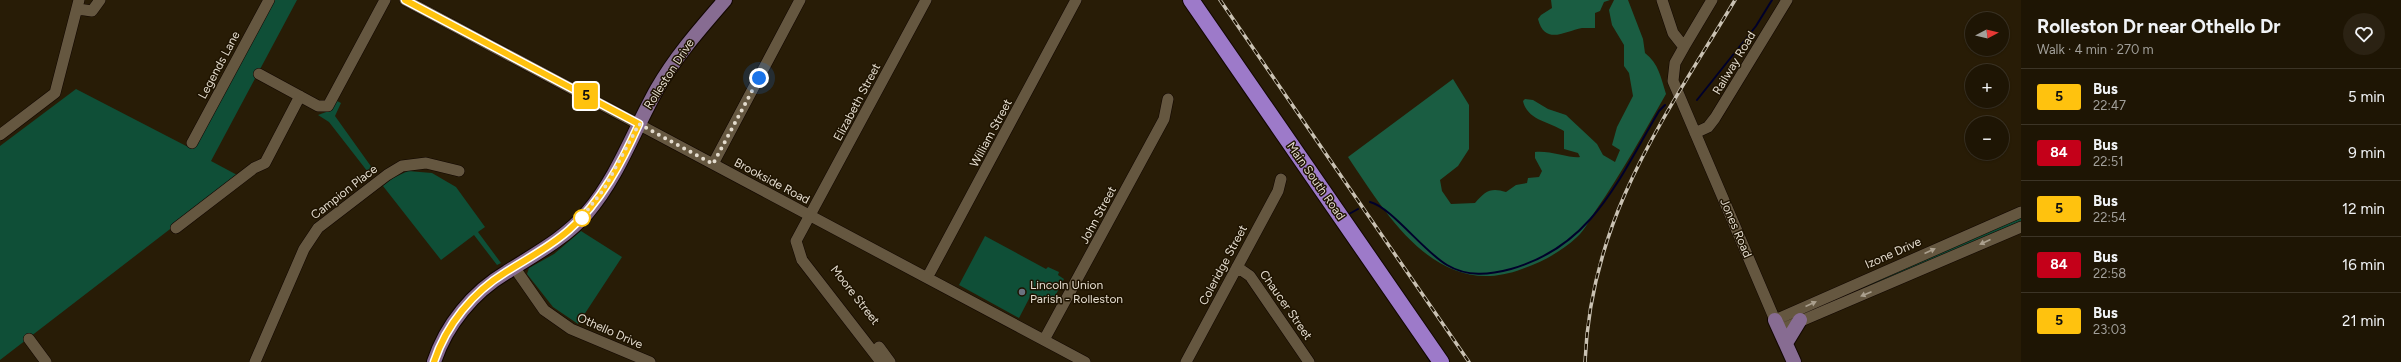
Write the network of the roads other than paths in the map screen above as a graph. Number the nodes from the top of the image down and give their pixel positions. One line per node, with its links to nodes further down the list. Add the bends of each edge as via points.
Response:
1 (100, 0): 13 (street, via 92,11)
2 (268, 0): 21 (street, Legends Lane)
3 (385, 0): 16 (street, via 328,106 321,107)
4 (405, 0): 18 (street, Brookside Road)
5 (725, 0): 18 (main road, Rolleston Drive, via 675,61)
6 (800, 0): 22 (street)
7 (926, 0): 26 (street, Elizabeth Street)
8 (1076, 0): 32 (street, William Street)
9 (1191, 0): 47 (highway, Main South Road)
10 (1662, 0): 14 (street, via 1675,36)
11 (1712, 0): 14 (street, Jones Road)
12 (1787, 0): 19 (street, Railway Road, via 1716,118 1708,127)
13 (79, 4): 20 (street, via 55,93)
14 (1684, 47): 19 (street, Jones Road, via 1673,71 1673,81)
15 (258, 74): 16 (street)
16 (300, 96): 28 (street, via 265,163 254,168)
17 (1168, 99): 36 (street, John Street, via 1164,119)
18 (639, 124): 22 (street, Brookside Road); 30 (main road, Rolleston Drive, via 608,183 586,213 554,243)
19 (1695, 133): 34 (street, Jones Road)
20 (0, 135)
21 (192, 143)
22 (713, 164): 26 (street, Brookside Road)
23 (458, 171): 39 (street, Campion Place, via 428,163 404,165 318,228 304,249)
24 (1281, 179): 31 (street, Coleridge Street, via 1278,191)
25 (2021, 212): 34 (street, Izone Drive, one-way to 25)
26 (810, 215): 29 (street, via 796,239); 32 (street, Brookside Road)
27 (2021, 227): 33 (street, one-way to 33)
28 (176, 228)
29 (797, 246): 42 (street, Moore Street, via 802,260); 43 (street, Moore Street, via 808,256)
30 (514, 267): 40 (main road, Rolleston Drive, via 489,284 464,308 446,335); 41 (street, Othello Drive, via 544,310 588,338)
31 (1237, 267): 45 (street, Coleridge Street); 46 (street, Chaucer Street, via 1250,276)
32 (927, 278): 36 (street, Brookside Road)
33 (1800, 320): 34 (main road)
34 (1780, 331): 48 (main road, Jones Road)
35 (29, 339): 38 (street)
36 (1044, 340): 37 (street, Brookside Road)
37 (1066, 358): 44 (street, Brookside Road)
38 (46, 362)
39 (255, 362)
40 (434, 362)
41 (650, 362)
42 (881, 362)
43 (890, 362)
44 (1085, 362)
45 (1186, 362)
46 (1309, 362)
47 (1441, 362)
48 (1794, 362)

